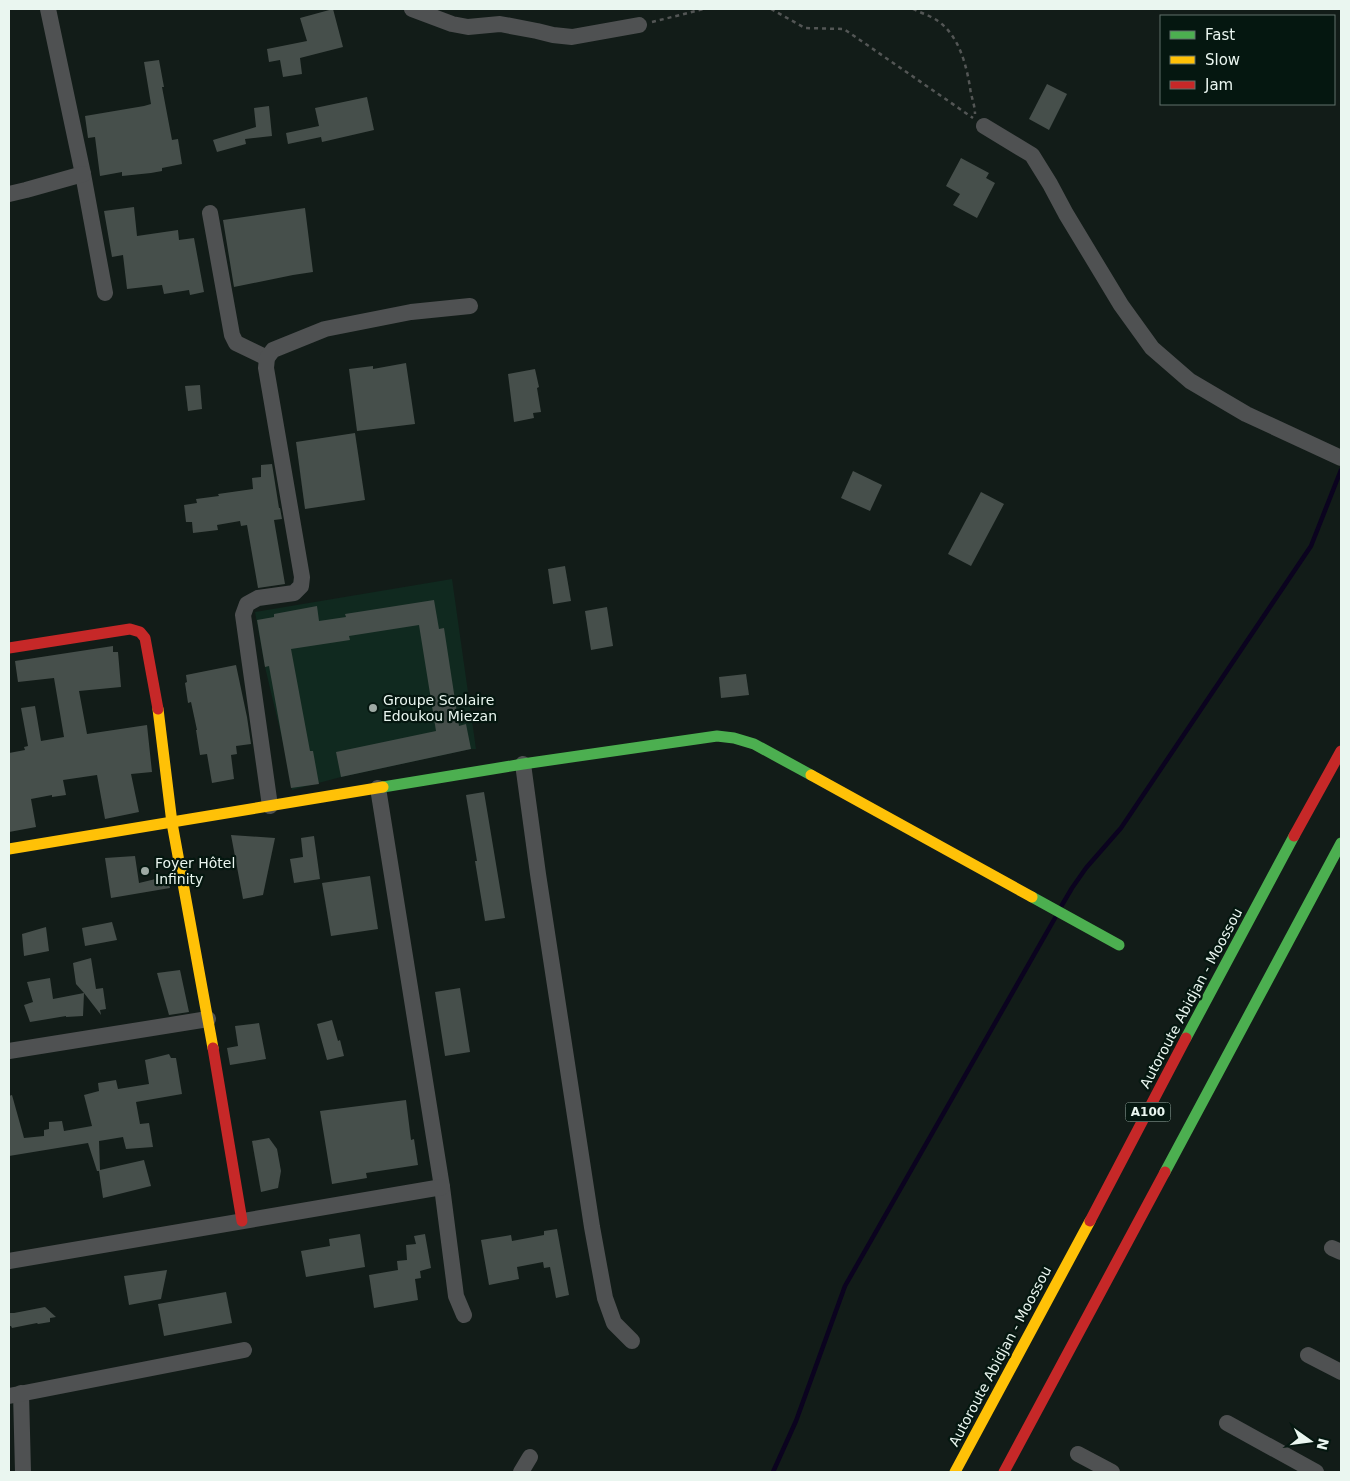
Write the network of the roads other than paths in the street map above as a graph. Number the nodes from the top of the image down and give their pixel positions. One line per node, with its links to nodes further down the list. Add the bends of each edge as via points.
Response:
1 (48, 9): 5 (street)
2 (412, 9): 3 (street, via 468,27 500,24 553,35 572,36)
3 (639, 26)
4 (984, 126): 11 (street, via 1032,155 1121,306 1152,348 1190,382 1246,414)
5 (83, 174): 6 (street); 8 (street)
6 (9, 194)
7 (210, 213): 10 (street, via 232,335 236,343)
8 (105, 293)
9 (470, 306): 10 (street, via 411,312 325,329 273,350)
10 (267, 358): 16 (street, via 266,368 302,577 301,586 294,593 258,598 248,604 243,615)
11 (1341, 458)
12 (9, 648): 17 (main road, via 130,629 140,632 145,638 159,716)
13 (1341, 751): 37 (main road, Autoroute Abidjan - Moossou / A100)
14 (524, 764): 15 (main road); 20 (main road, via 717,736 754,744); 27 (street, via 538,874 605,1298 614,1323)
15 (378, 788): 16 (main road); 23 (street)
16 (270, 806): 17 (main road)
17 (172, 823): 19 (main road); 21 (main road)
18 (1341, 843): 38 (main road, A100)
19 (9, 849)
20 (1120, 945)
21 (208, 1019): 22 (street); 24 (main road)
22 (9, 1051)
23 (442, 1187): 24 (street); 26 (street, via 456,1296)
24 (242, 1221): 25 (street)
25 (9, 1261)
26 (464, 1314)
27 (632, 1341)
28 (244, 1350): 31 (street)
29 (1308, 1355): 30 (street)
30 (1341, 1372)
31 (15, 1394): 35 (street)
32 (1227, 1423): 40 (street)
33 (1078, 1454): 39 (street)
34 (530, 1457): 36 (street)
35 (23, 1472)
36 (521, 1472)
37 (955, 1472)
38 (1004, 1472)
39 (1112, 1472)
40 (1316, 1472)

